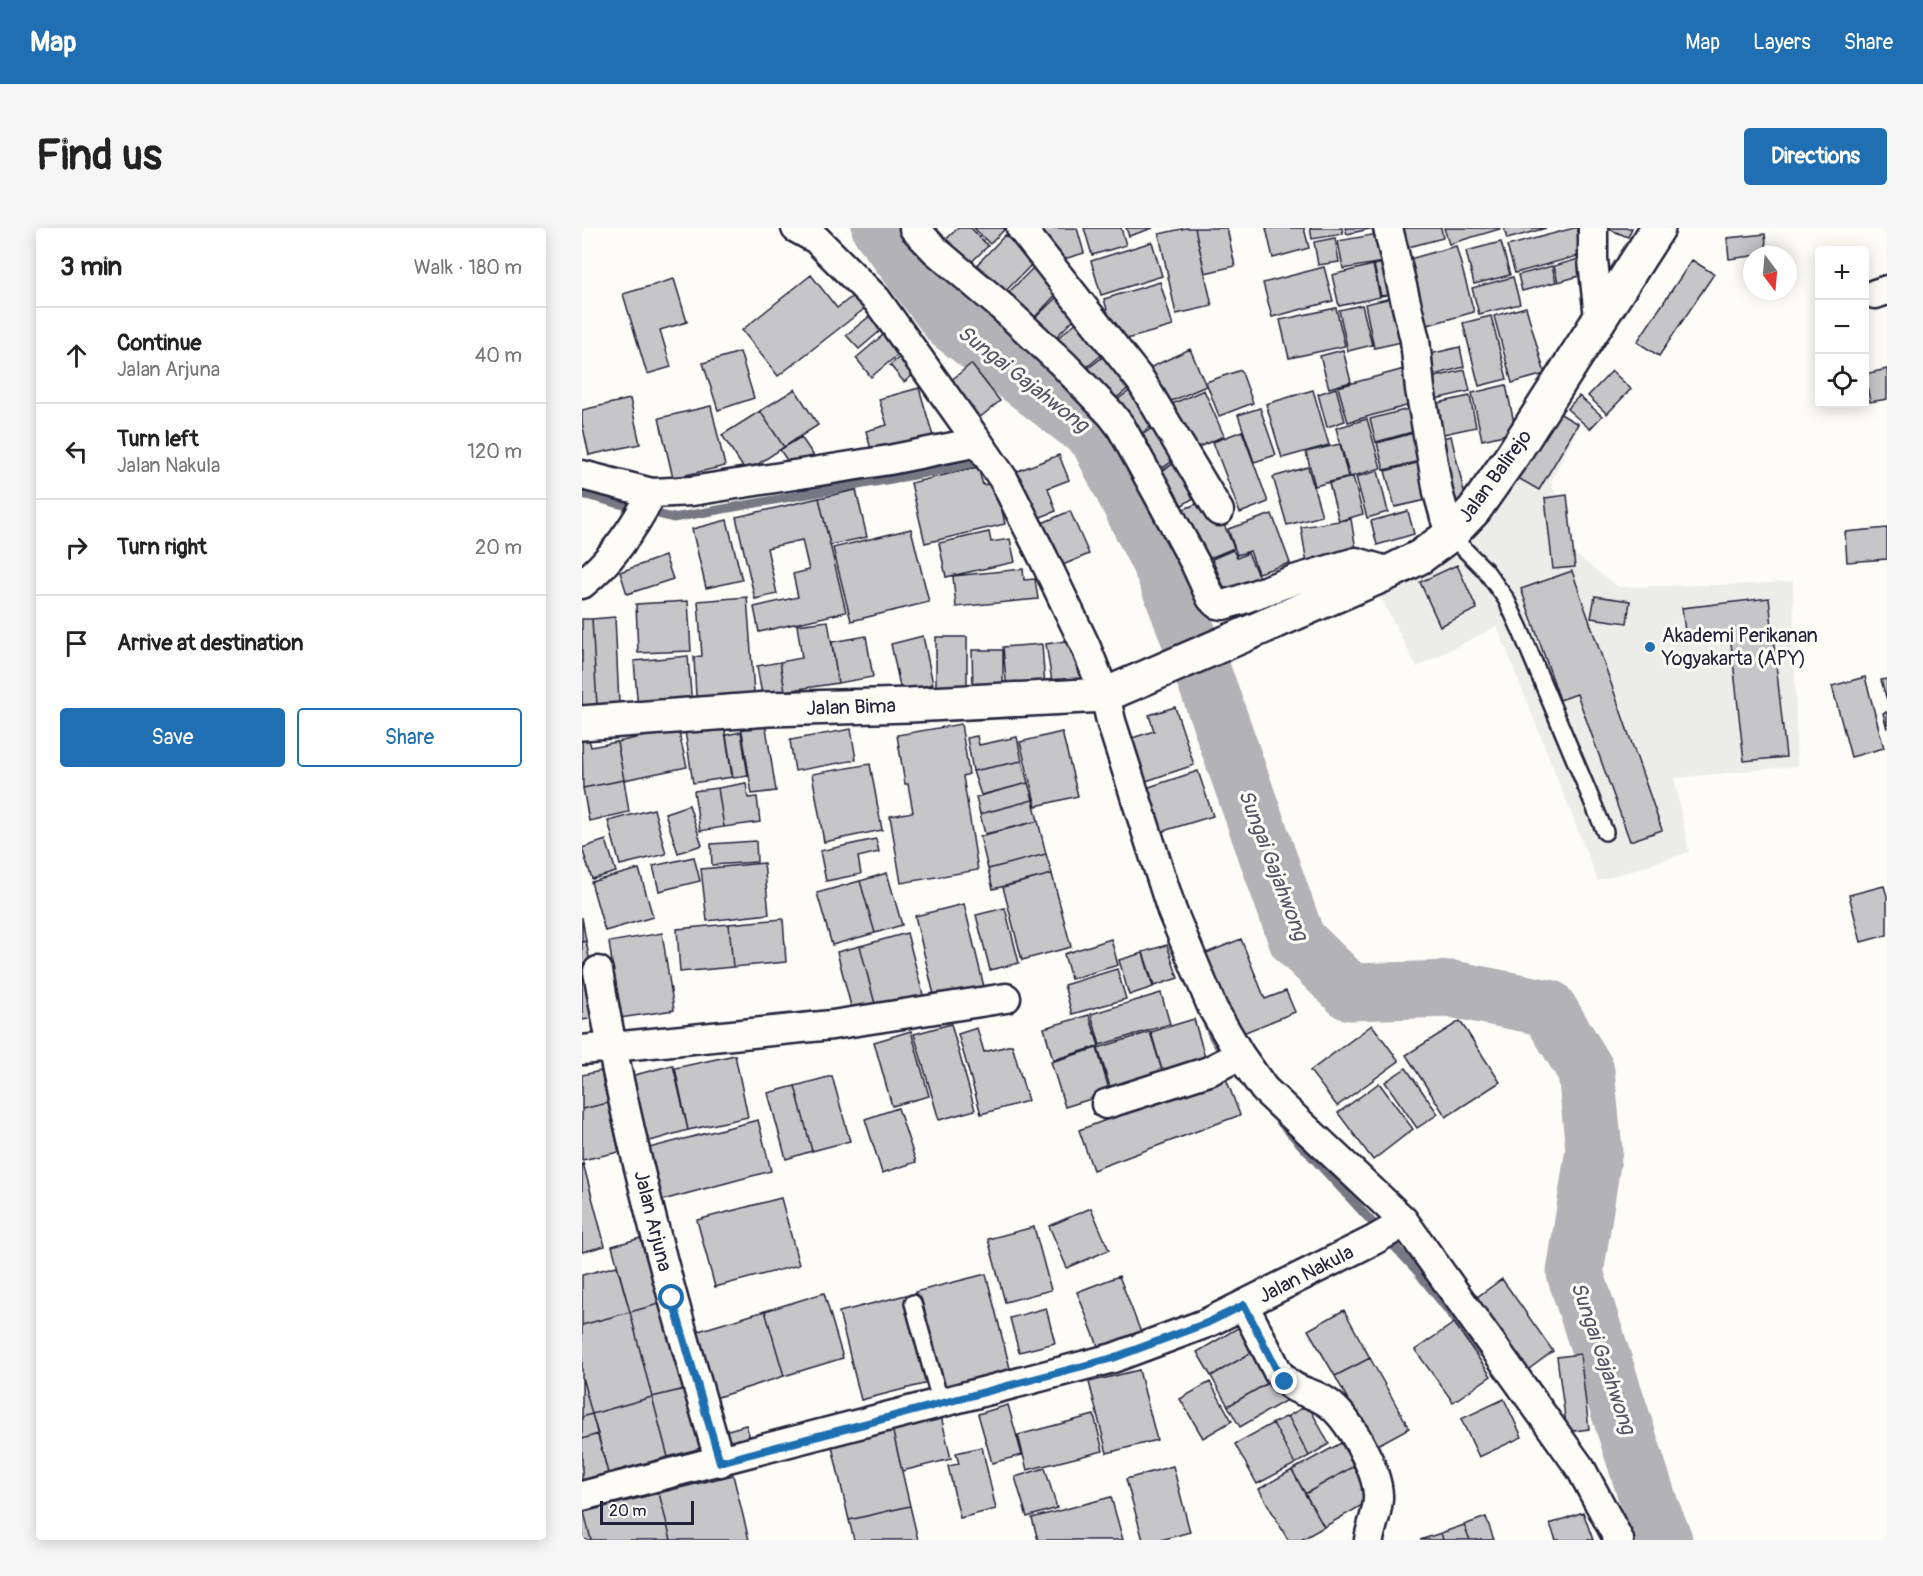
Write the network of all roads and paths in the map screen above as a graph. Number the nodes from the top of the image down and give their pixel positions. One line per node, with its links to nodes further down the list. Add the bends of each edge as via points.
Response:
1 (796, 228): 8 (street, via 816,239 877,300)
2 (914, 228): 13 (street, via 1063,364 1111,414 1217,604 1356,562)
3 (1021, 228): 11 (street, via 1141,381)
4 (1388, 228): 12 (street, via 1415,340 1438,492)
5 (1593, 228): 7 (street)
6 (1658, 228): 7 (street, Jalan Balirejo)
7 (1599, 318): 12 (street, Jalan Balirejo, via 1512,456 1474,510)
8 (978, 442): 10 (street, via 692,491); 15 (street, via 1004,480 1085,645)
9 (582, 475): 10 (street)
10 (645, 506): 14 (street, via 598,571)
11 (1219, 511)
12 (1450, 535): 13 (street, Jalan Balirejo); 17 (lane, via 1485,570 1506,599)
13 (1390, 572): 15 (street, Jalan Balirejo)
14 (582, 584)
15 (1112, 691): 16 (street, Jalan Bima); 22 (street, via 1111,721 1172,911)
16 (582, 723)
17 (1605, 832)
18 (598, 971): 20 (street, Jalan Arjuna)
19 (1006, 998): 20 (street, via 832,1025)
20 (611, 1047): 21 (street); 28 (street, Jalan Arjuna, via 672,1298)
21 (582, 1050)
22 (1232, 1059): 23 (street); 24 (street, via 1264,1089)
23 (1106, 1104)
24 (1391, 1230): 26 (street, Jalan Nakula); 31 (street, via 1581,1469)
25 (913, 1303): 27 (lane)
26 (1244, 1305): 27 (street, Jalan Nakula, via 1113,1358); 30 (street, via 1285,1382 1328,1402 1370,1461 1378,1496)
27 (941, 1404): 28 (street, Jalan Nakula)
28 (720, 1462): 29 (street, Jalan Nakula)
29 (582, 1496)
30 (1369, 1540)
31 (1619, 1540)

